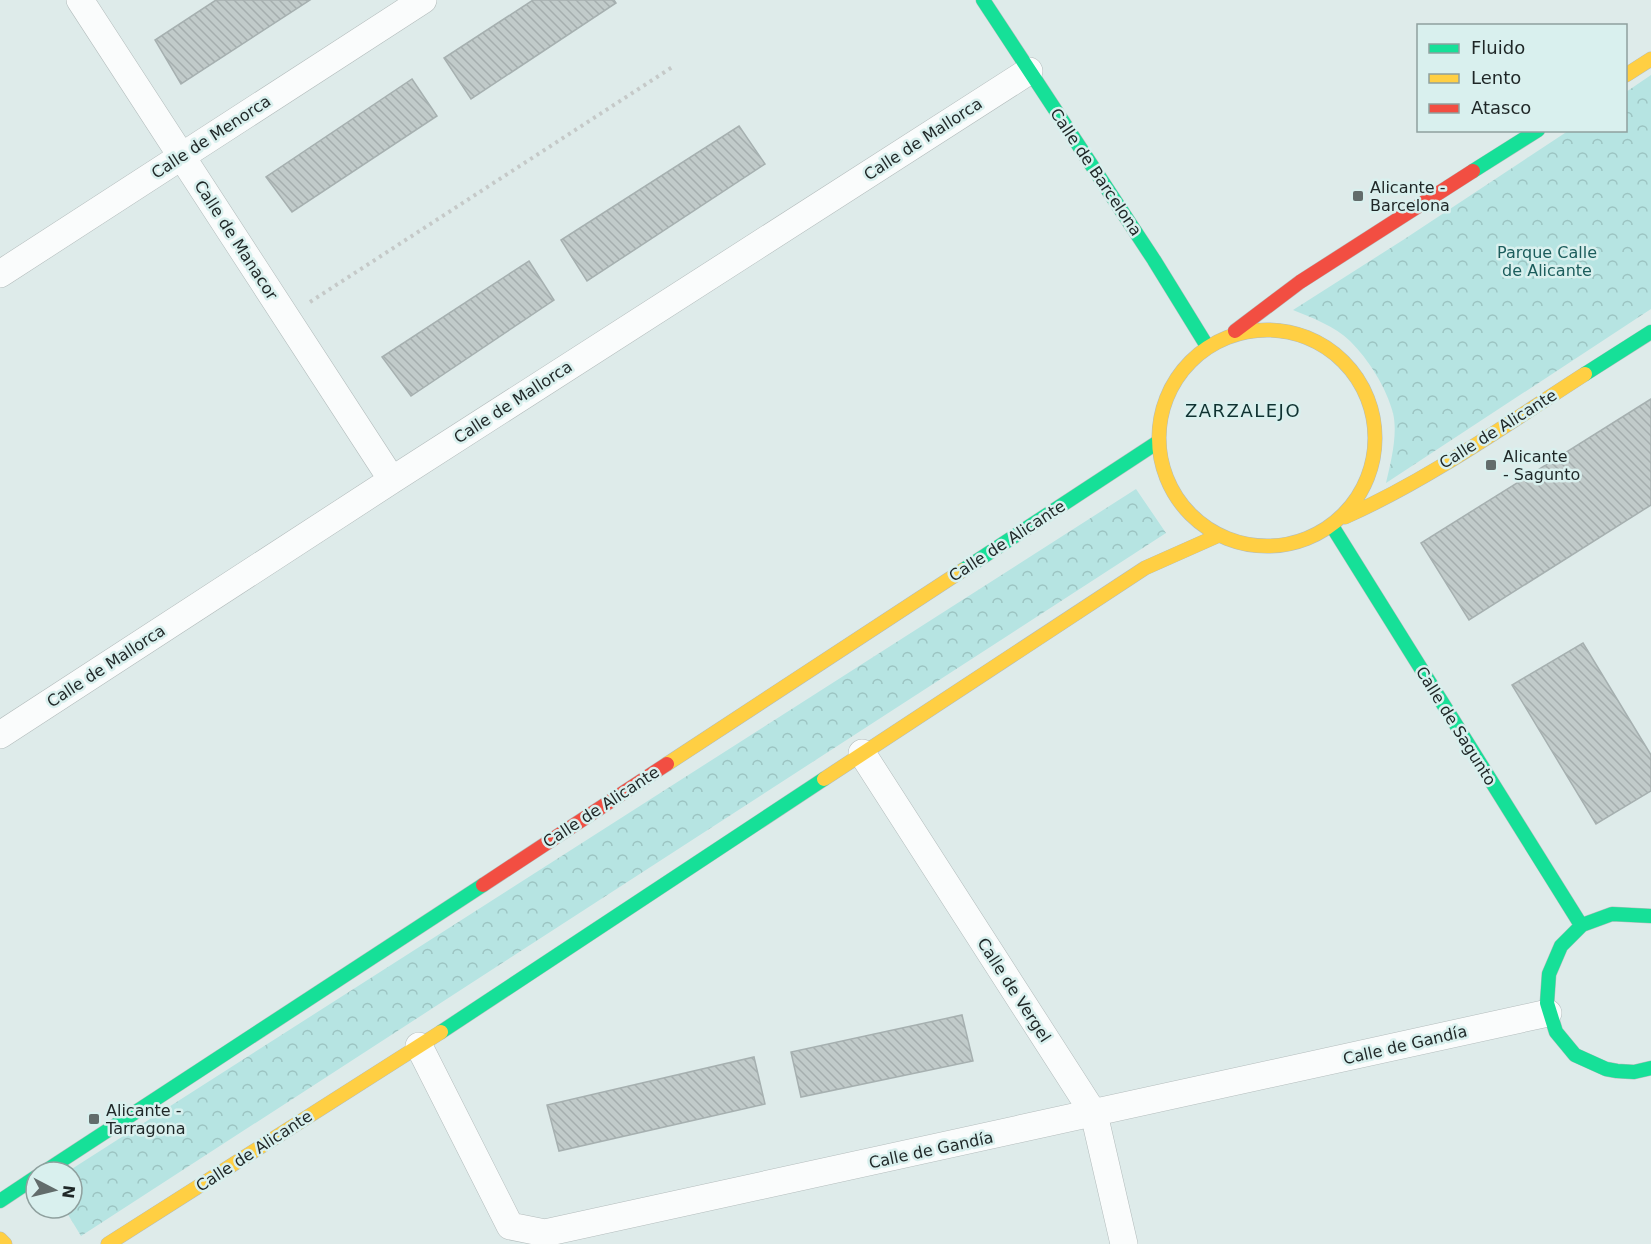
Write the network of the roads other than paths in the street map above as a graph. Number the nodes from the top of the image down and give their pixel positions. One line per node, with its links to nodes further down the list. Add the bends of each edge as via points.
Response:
1 (80, 0): 8 (street, Calle de Manacor)
2 (423, 0): 8 (street, Calle de Menorca)
3 (982, 0): 5 (street, Calle de Barcelona)
4 (1651, 59): 6 (street)
5 (1029, 71): 12 (street, Calle de Barcelona); 14 (street, Calle de Mallorca)
6 (1627, 74)
7 (1535, 132): 11 (street, via 1300,282)
8 (182, 156): 9 (street, Calle de Menorca); 14 (street, Calle de Manacor)
9 (0, 274)
10 (1651, 332): 15 (street, Calle de Alicante, via 1482,440 1381,501)
11 (1231, 334): 12 (street); 15 (street, via 1269,328 1321,342 1350,366 1374,413 1376,451 1365,488)
12 (1207, 346): 13 (street, via 1182,368 1163,404)
13 (1158, 442): 16 (street, via 1163,473 1182,506); 25 (street, Calle de Alicante)
14 (392, 480): 17 (street, Calle de Mallorca)
15 (1336, 523): 16 (street, Calle de Alicante, via 1308,539 1253,547); 20 (street, Calle de Sagunto)
16 (1217, 536): 18 (street, Calle de Alicante, via 1145,568)
17 (0, 735)
18 (862, 753): 22 (street, Calle de Alicante); 24 (street, Calle de Vergel)
19 (1651, 916): 20 (street, via 1631,911 1605,914)
20 (1581, 925): 21 (street, via 1563,942 1550,964 1546,988)
21 (1548, 1013): 23 (street, via 1558,1036 1582,1059 1620,1073); 24 (street, Calle de Gandía)
22 (419, 1046): 24 (street, Calle de Gandía, via 510,1226 545,1233); 30 (street, Calle de Alicante)
23 (1648, 1073)
24 (1094, 1114): 31 (street, Calle de Vergel)
25 (62, 1160)
26 (24, 1185): 27 (street)
27 (0, 1201)
28 (0, 1239): 29 (street)
29 (5, 1244)
30 (108, 1244)
31 (1124, 1244)

